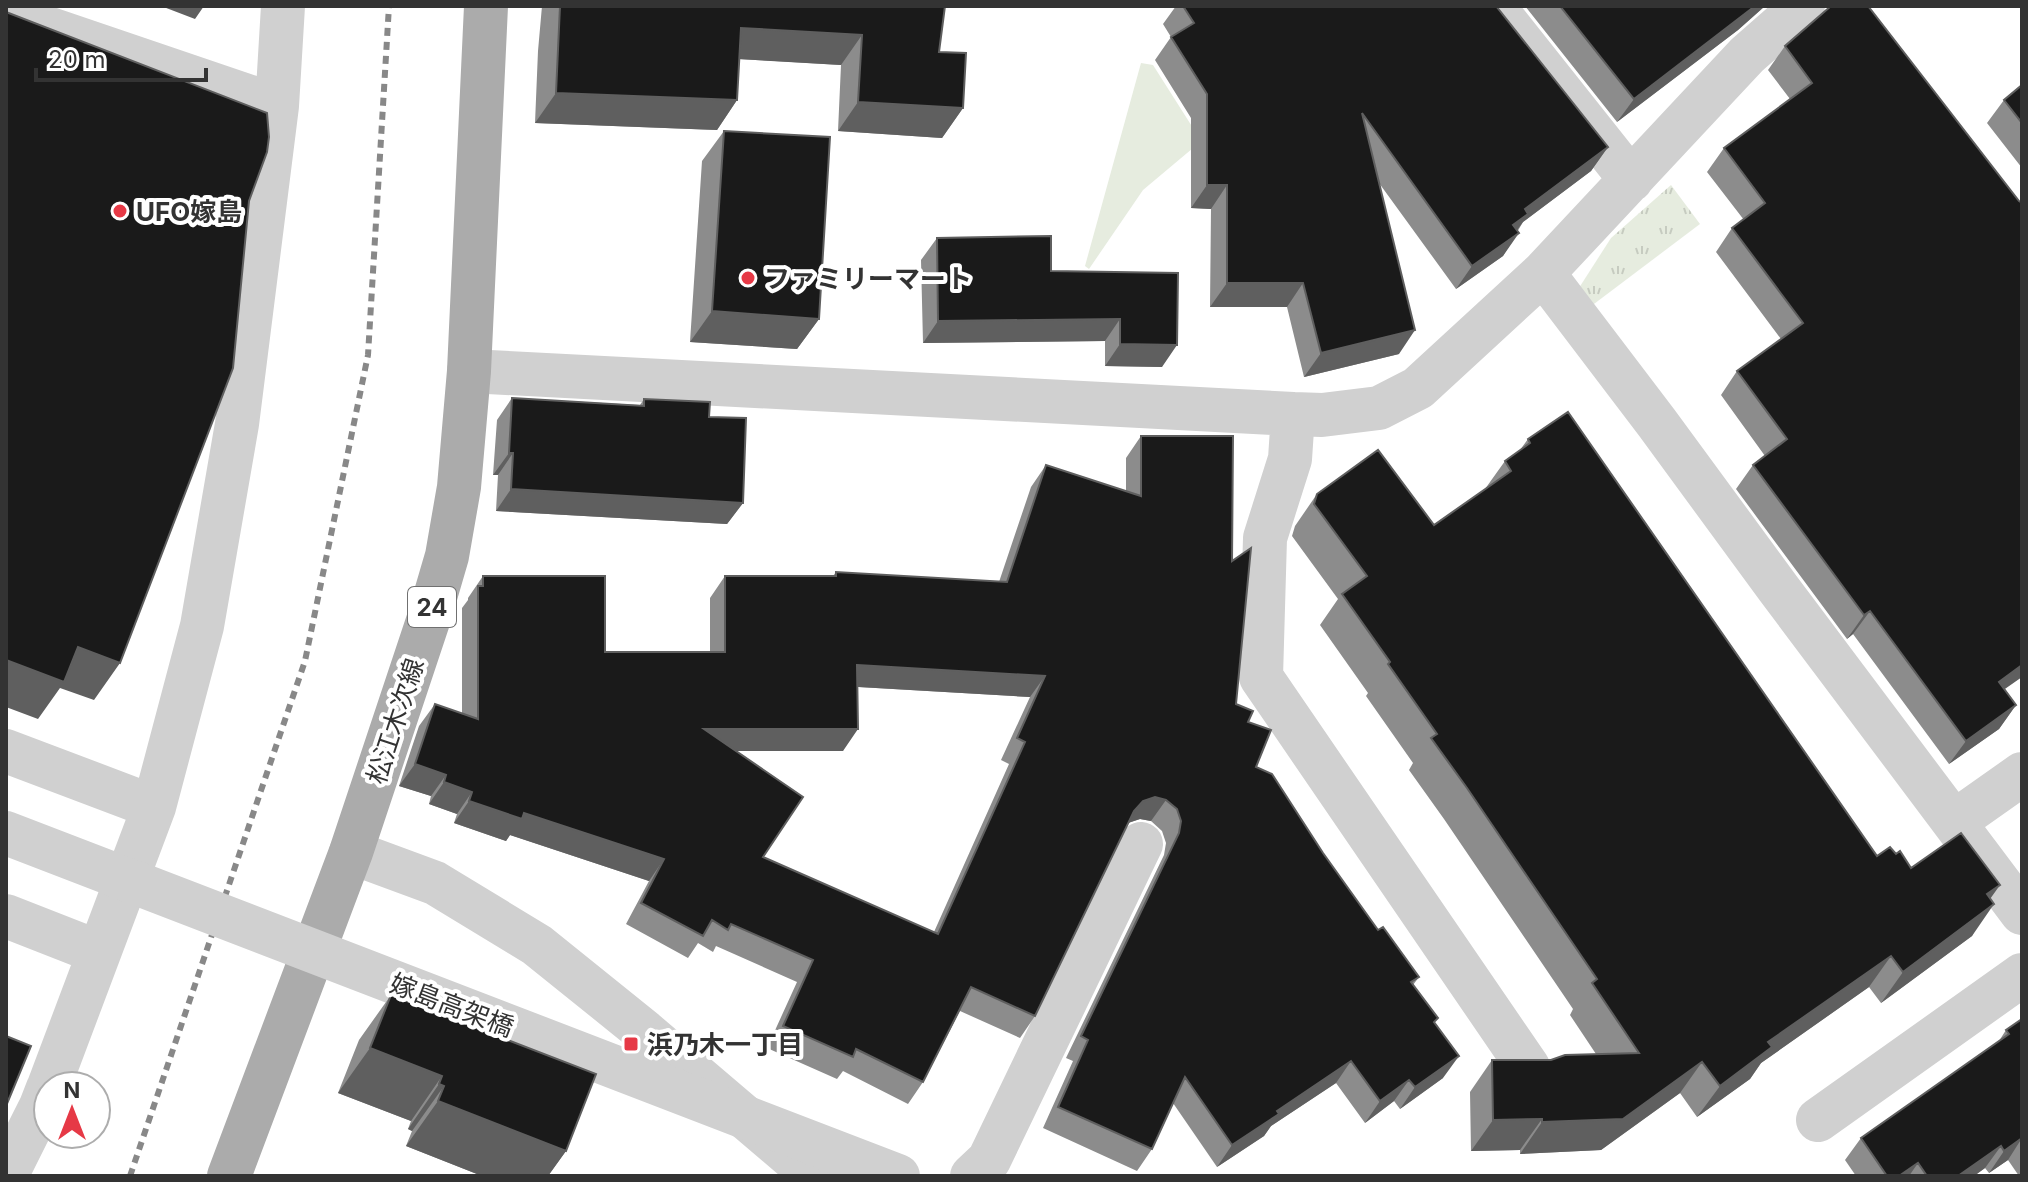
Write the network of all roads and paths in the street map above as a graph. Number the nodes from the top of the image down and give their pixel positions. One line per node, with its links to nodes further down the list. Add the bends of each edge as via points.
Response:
1 (283, 6): 6 (street)
2 (486, 6): 9 (main road, 松江木次線 / 24)
3 (1493, 6): 7 (street)
4 (1803, 6): 7 (street, via 1747,55)
5 (6, 14): 6 (street)
6 (277, 106): 13 (street, via 237,424 202,626)
7 (1631, 180): 8 (street)
8 (1543, 273): 10 (street, via 1418,388 1379,408); 14 (street)
9 (469, 371): 10 (street); 17 (main road, 松江木次線 / 24, via 447,556)
10 (1293, 414): 22 (street, via 1290,459 1265,538 1261,677)
11 (6, 751): 13 (street)
12 (2022, 774): 14 (street)
13 (154, 807): 20 (street)
14 (1954, 822): 18 (street)
15 (6, 833): 29 (street, 嫁島高架橋, bridge)
16 (1141, 844): 30 (street, via 989,1160)
17 (351, 852): 27 (main road, 松江木次線 / 24); 28 (street, via 435,883 537,945)
18 (2022, 913)
19 (6, 916): 20 (street)
20 (98, 952): 23 (street)
21 (2022, 975): 24 (street)
22 (1528, 1067)
23 (54, 1070)
24 (1818, 1120)
25 (32, 1124): 26 (street)
26 (6, 1176)
27 (229, 1176)
28 (814, 1176)
29 (898, 1176)
30 (972, 1176)

